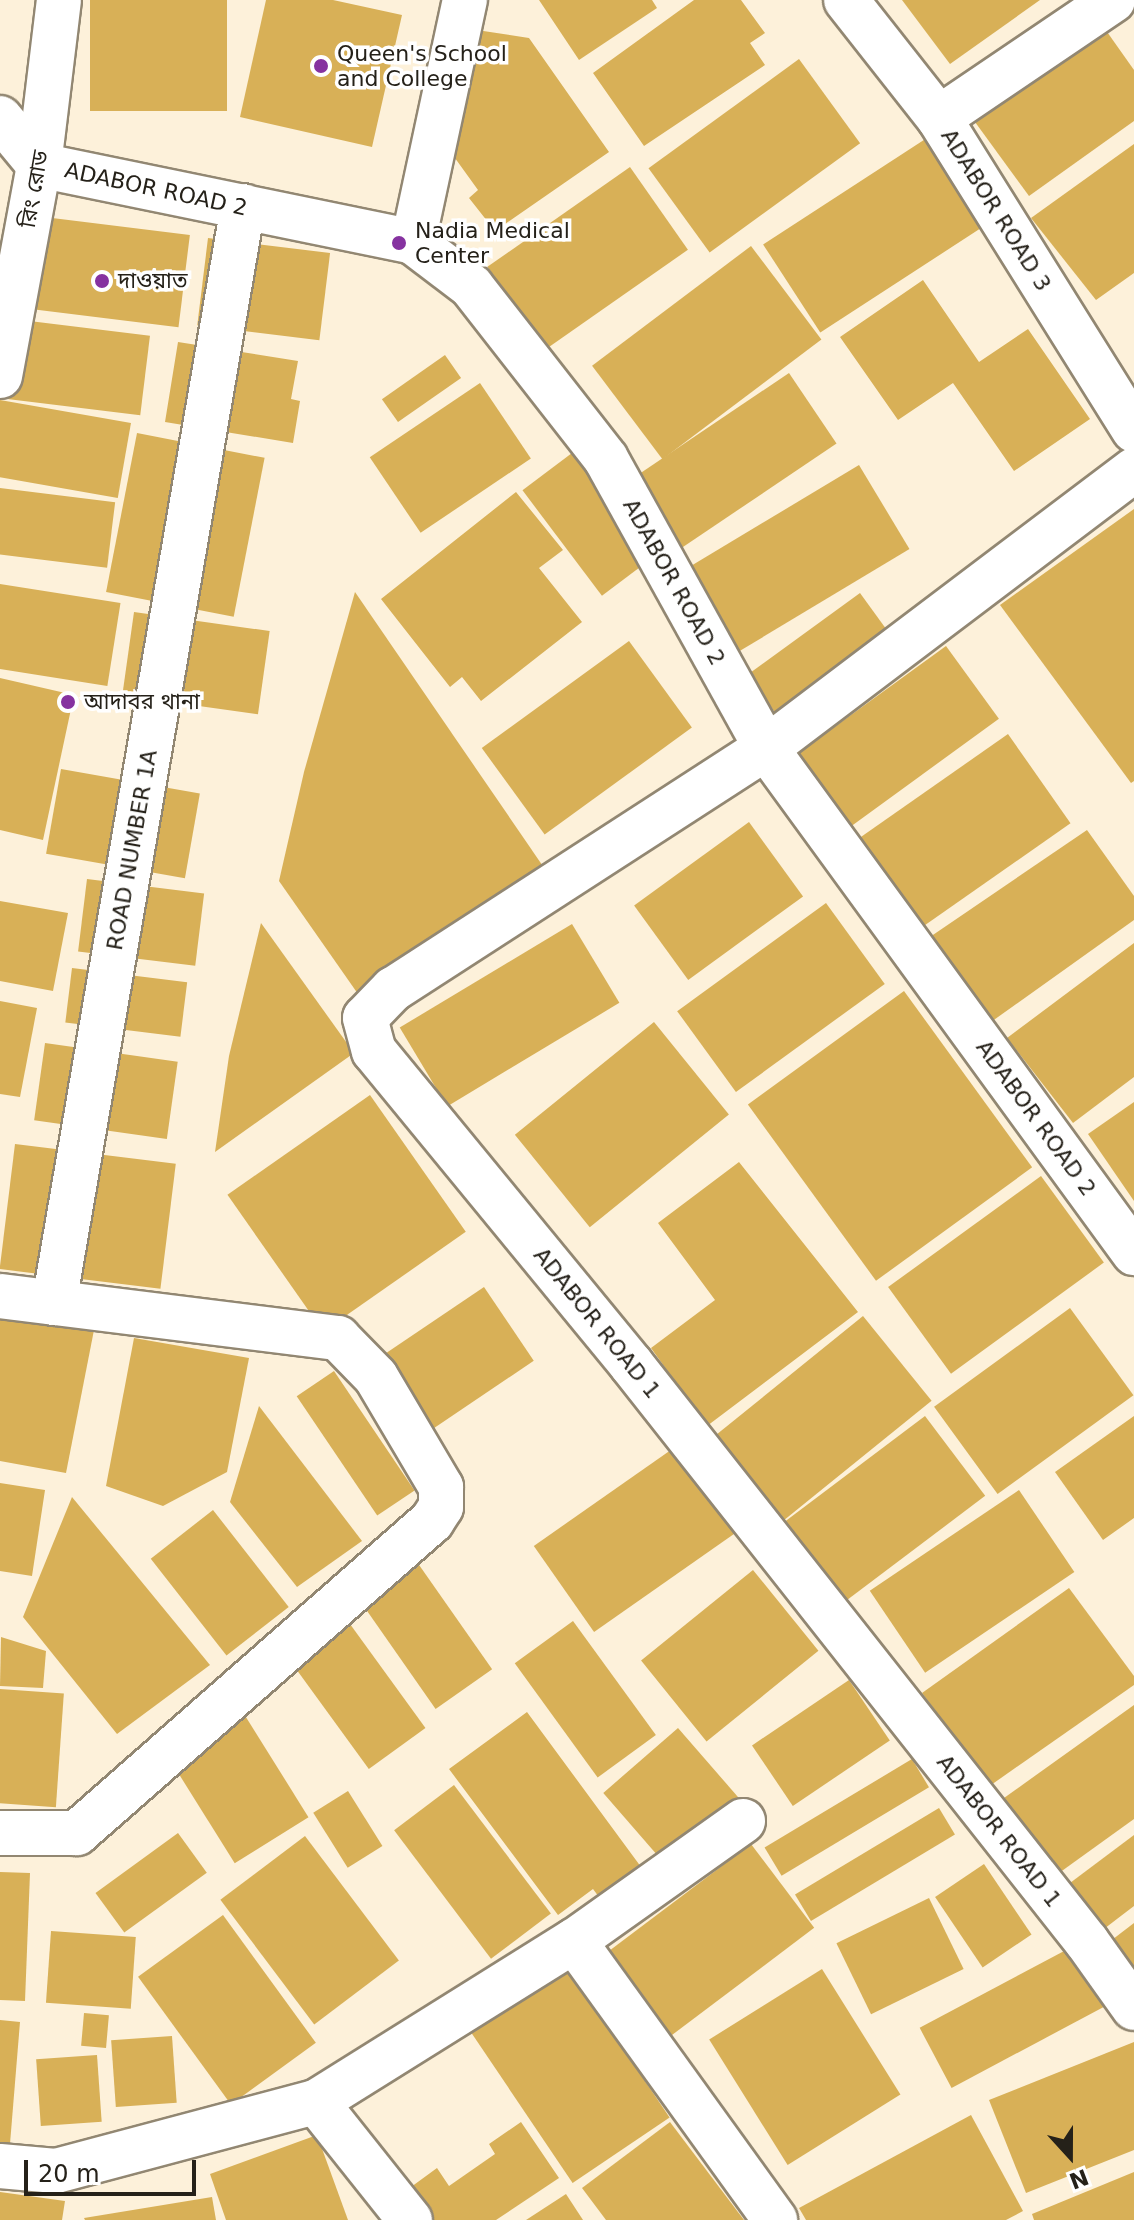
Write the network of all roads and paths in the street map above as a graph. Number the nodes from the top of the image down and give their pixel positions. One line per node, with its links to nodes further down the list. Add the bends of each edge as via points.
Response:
1 (59, 0): 7 (street, রিং রোড)
2 (465, 0): 9 (street)
3 (846, 0): 6 (street, ADABOR ROAD 3)
4 (1113, 0): 6 (street)
5 (0, 118): 7 (street)
6 (939, 118): 11 (street, ADABOR ROAD 3)
7 (39, 165): 8 (street, ADABOR ROAD 2); 10 (street, রিং রোড)
8 (243, 206): 9 (street, ADABOR ROAD 2); 16 (street, ROAD NUMBER 1A)
9 (413, 242): 13 (street, ADABOR ROAD 2, via 471,286 606,459)
10 (0, 376)
11 (1134, 430)
12 (1134, 470): 13 (street)
13 (766, 748): 14 (street, ADABOR ROAD 2); 20 (street, ADABOR ROAD 1, via 393,989 365,1018 374,1051 631,1364)
14 (1134, 1253)
15 (0, 1296): 16 (street)
16 (54, 1303): 18 (street, via 338,1338 376,1377 441,1487 441,1507 432,1521 77,1833)
17 (743, 1821): 19 (street)
18 (0, 1833)
19 (574, 1941): 21 (street); 24 (street)
20 (1134, 2008)
21 (316, 2102): 22 (street, via 56,2171); 23 (street)
22 (0, 2166)
23 (410, 2220)
24 (775, 2220)

